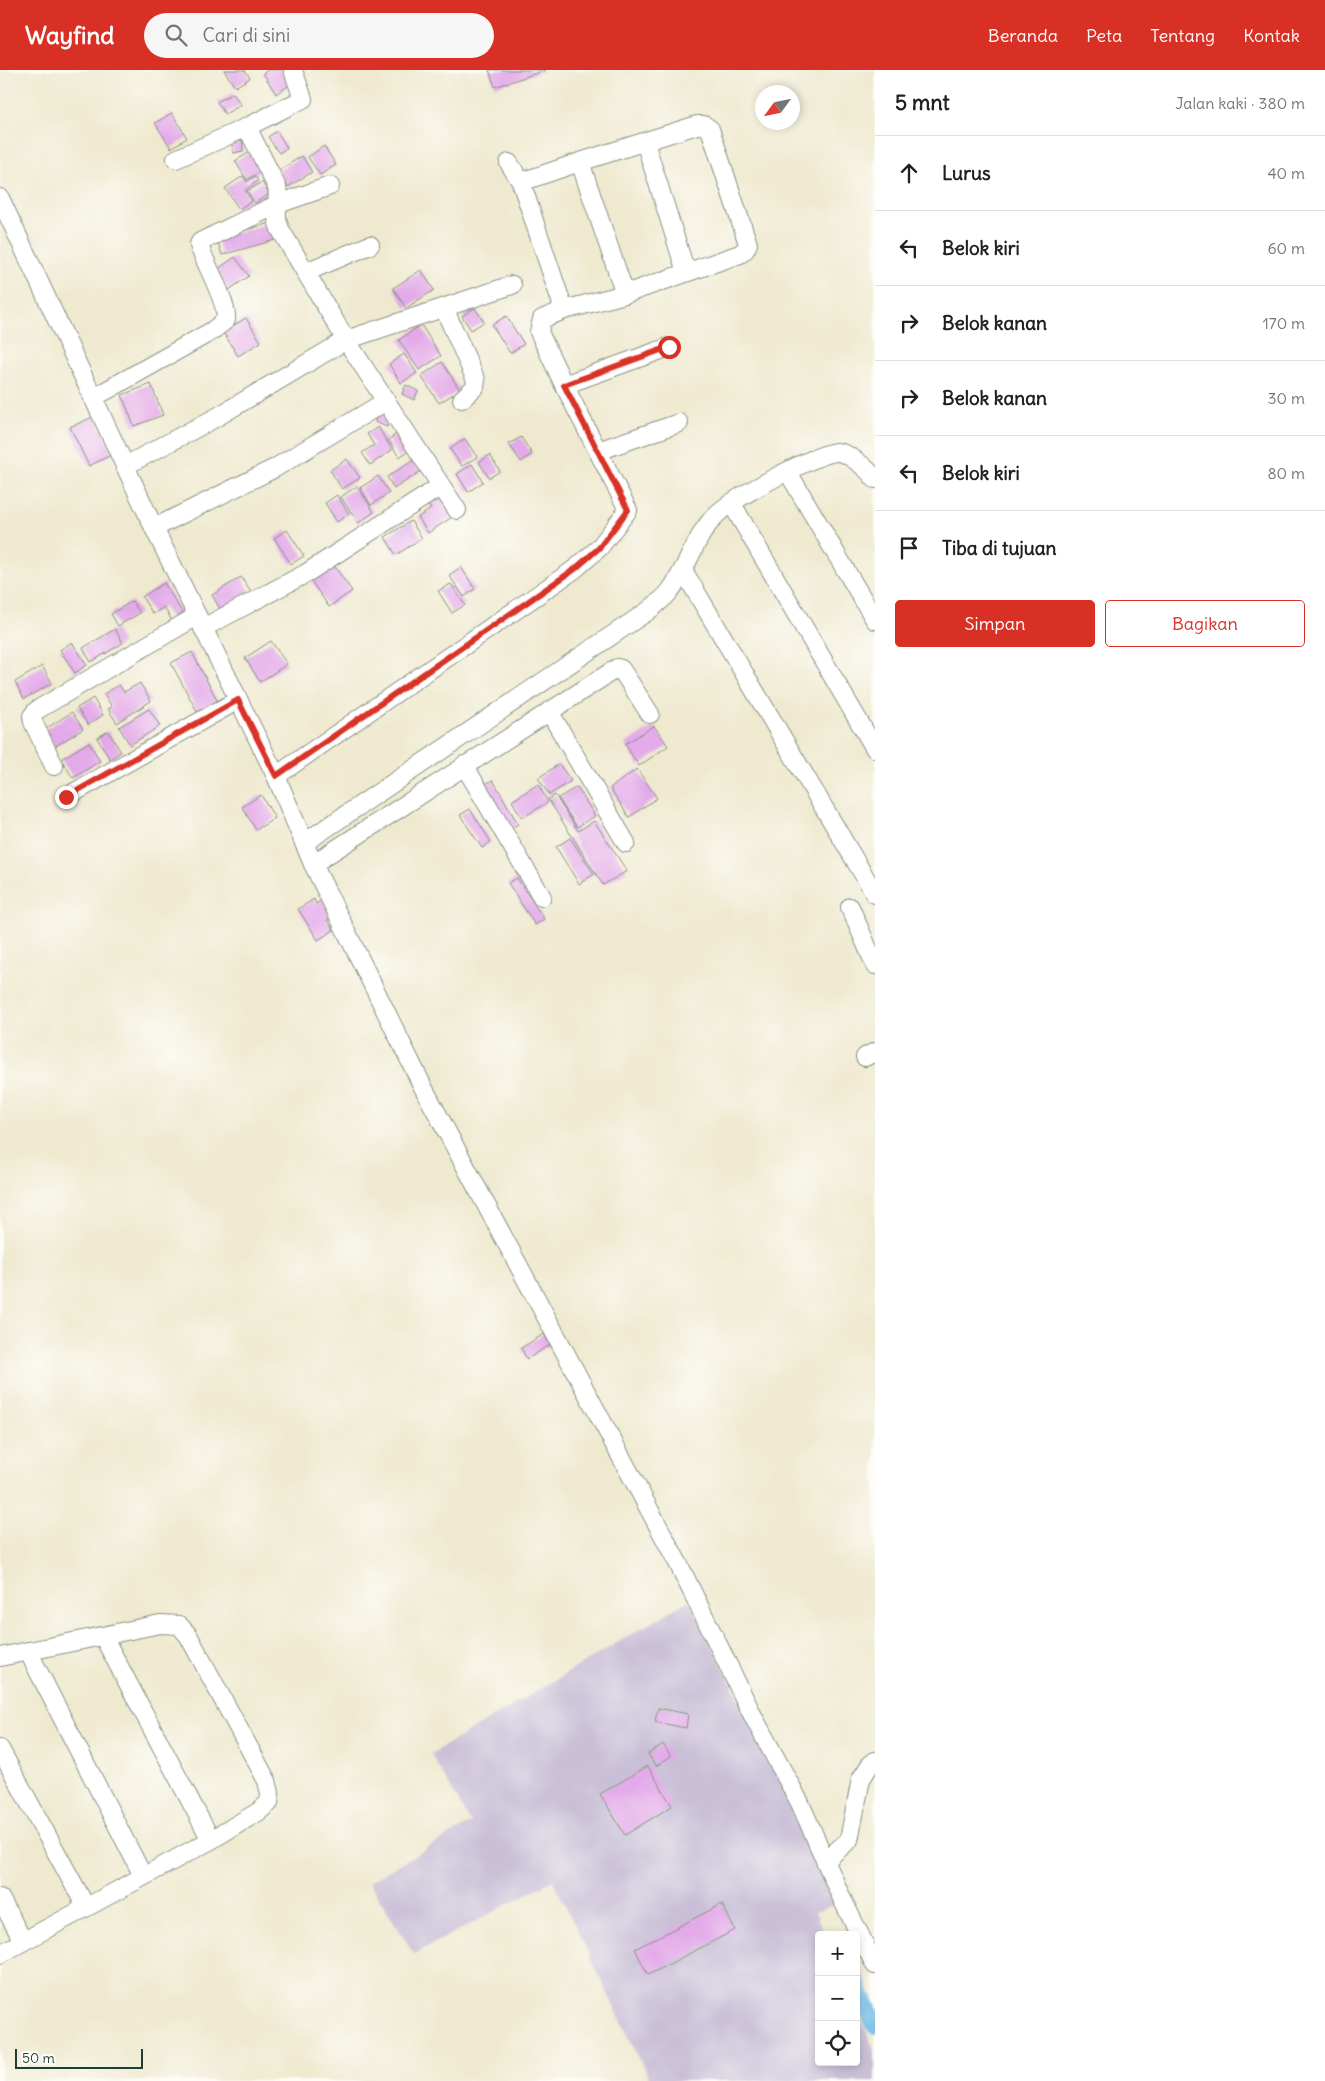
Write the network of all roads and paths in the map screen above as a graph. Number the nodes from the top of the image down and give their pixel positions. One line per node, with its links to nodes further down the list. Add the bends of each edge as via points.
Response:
1 (293, 70): 2 (street, via 303,99)
2 (247, 127): 4 (street); 10 (street, via 277,187)
3 (645, 142): 6 (street); 13 (street); 13 (street, via 697,126 710,128 748,244 740,254)
4 (176, 159)
5 (509, 162): 7 (street)
6 (580, 162): 7 (street); 15 (street)
7 (521, 182): 17 (street)
8 (330, 186): 10 (street)
9 (0, 198): 21 (street)
10 (278, 204): 12 (street, via 276,220); 21 (street, via 200,242 226,320)
11 (370, 246): 12 (street)
12 (306, 272): 18 (street)
13 (686, 272): 15 (street)
14 (512, 285): 16 (street)
15 (625, 294): 17 (street)
16 (444, 308): 18 (street); 22 (street, via 476,380 475,387)
17 (564, 310): 20 (street, via 542,319 539,332)
18 (346, 340): 23 (street); 26 (street, via 217,417)
19 (669, 347): 20 (street)
20 (564, 385): 25 (street)
21 (93, 398): 26 (street)
22 (462, 399)
23 (386, 401): 29 (street); 32 (street, via 275,468)
24 (678, 423): 25 (street)
25 (598, 451): 42 (street, via 628,510 599,548 575,569)
26 (126, 466): 32 (street)
27 (788, 472): 28 (street, via 808,461 837,452 869,470); 30 (street); 34 (street)
28 (875, 479)
29 (441, 486): 31 (street); 35 (street, via 306,574)
30 (732, 504): 33 (street, via 716,515 702,533); 39 (street)
31 (457, 510)
32 (154, 528): 35 (street)
33 (683, 570): 44 (street, via 670,592 648,611); 47 (street)
34 (875, 620)
35 (200, 622): 36 (street); 41 (street, via 37,710 32,716 33,722)
36 (238, 700): 42 (street); 43 (street)
37 (548, 711): 38 (street, via 617,668 621,669); 40 (street); 45 (street)
38 (650, 714)
39 (875, 750)
40 (464, 765): 46 (street); 48 (street)
41 (54, 766)
42 (276, 776): 44 (street)
43 (66, 797)
44 (304, 843): 46 (street)
45 (626, 843)
46 (313, 864): 57 (street, via 424,1089 679,1565 800,1803)
47 (875, 894)
48 (542, 897)
49 (850, 907): 50 (street)
50 (875, 965)
51 (103, 1636): 52 (street); 56 (street); 56 (street, via 160,1624 179,1625 188,1635 267,1781 269,1803)
52 (28, 1651): 53 (street); 58 (street)
53 (0, 1656)
54 (0, 1749): 60 (street)
55 (875, 1761): 57 (street, via 862,1779 849,1840)
56 (212, 1840): 58 (street)
57 (825, 1860): 63 (street)
58 (143, 1876): 60 (street)
59 (0, 1898): 61 (street)
60 (86, 1907): 61 (street)
61 (23, 1941): 62 (street)
62 (0, 1954)
63 (875, 1965)

